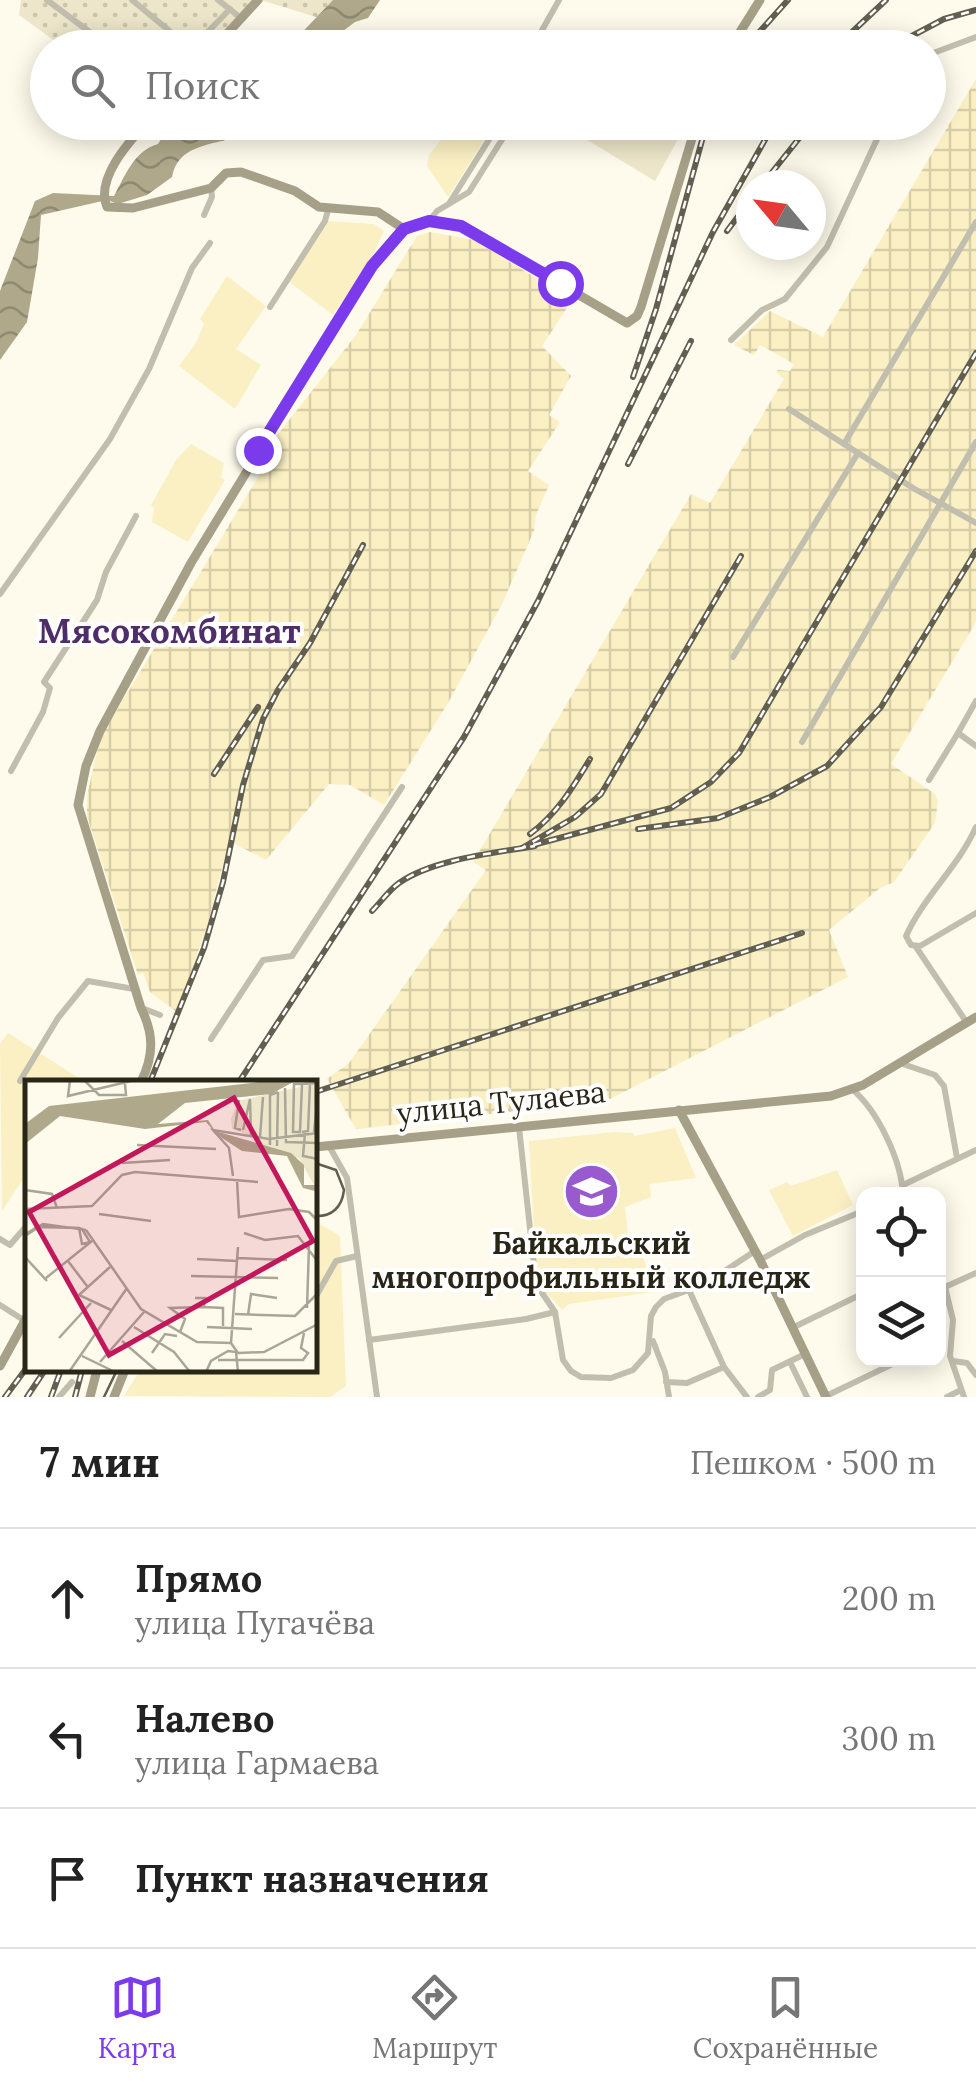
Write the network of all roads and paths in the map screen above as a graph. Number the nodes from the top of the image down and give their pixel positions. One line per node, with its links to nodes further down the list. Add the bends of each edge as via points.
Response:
1 (46, 0): 9 (street)
2 (132, 0): 10 (street)
3 (218, 0): 7 (street)
4 (258, 0): 8 (street)
5 (559, 0): 13 (street)
6 (760, 0): 14 (street)
7 (230, 9): 8 (street); 11 (street)
8 (241, 18): 12 (street)
9 (87, 30)
10 (169, 30)
11 (209, 30)
12 (230, 30)
13 (542, 30)
14 (740, 30)
15 (976, 38): 16 (street)
16 (946, 49)
17 (133, 140): 22 (street, via 105,189 104,202 112,209)
18 (489, 140): 23 (street)
19 (502, 140): 23 (street, via 469,192)
20 (692, 140): 26 (street, via 641,307 627,322 475,232)
21 (877, 140): 31 (street, via 827,247 785,299 762,310)
22 (211, 188): 24 (street, via 226,174 241,172); 25 (street)
23 (448, 205): 26 (street)
24 (328, 210): 28 (street, via 378,212); 30 (street)
25 (204, 215)
26 (429, 221): 28 (street)
27 (976, 222): 34 (street)
28 (404, 229): 51 (street, via 372,266 191,563 86,766 78,805)
29 (210, 243): 39 (street, via 110,439)
30 (270, 308)
31 (732, 340)
32 (789, 409): 34 (street)
33 (976, 442): 36 (street)
34 (844, 444): 35 (street)
35 (858, 453): 36 (street); 40 (street)
36 (939, 503): 38 (street); 43 (street)
37 (136, 516): 45 (street, via 97,600 44,682 50,688 43,712)
38 (976, 522)
39 (0, 594)
40 (733, 657)
41 (976, 701): 42 (street)
42 (958, 733): 44 (street); 46 (street)
43 (802, 742)
44 (976, 746)
45 (12, 771)
46 (929, 780)
47 (402, 787): 55 (street, via 292,956 264,960)
48 (976, 827): 50 (street, via 907,932)
49 (976, 913): 50 (street)
50 (915, 946): 54 (street)
51 (135, 989): 52 (street); 58 (street, via 88,980)
52 (141, 1008): 53 (street); 57 (street, via 152,1053)
53 (160, 1015)
54 (971, 1020): 56 (street, улица Тулаева)
55 (210, 1038)
56 (900, 1063): 59 (street, улица Тулаева); 65 (street, via 935,1075 944,1086)
57 (142, 1080)
58 (20, 1081)
59 (852, 1089): 60 (street, улица Тулаева); 66 (street, via 872,1108)
60 (679, 1110): 61 (street, улица Тулаева); 72 (street)
61 (519, 1126): 62 (street, улица Тулаева); 80 (street, via 536,1284)
62 (328, 1146): 63 (street, улица Тулаева); 71 (street, via 347,1178)
63 (318, 1147)
64 (976, 1150): 65 (street)
65 (956, 1158): 67 (street)
66 (902, 1187)
67 (908, 1187)
68 (856, 1217): 72 (street)
69 (25, 1228): 70 (street, via 10,1245)
70 (0, 1238)
71 (357, 1256): 77 (street, via 336,1261); 85 (street)
72 (757, 1256): 75 (street); 83 (street)
73 (976, 1273): 74 (street)
74 (946, 1287)
75 (689, 1290): 84 (street, via 656,1307); 92 (street)
76 (946, 1291): 87 (street)
77 (318, 1293)
78 (856, 1297): 83 (street)
79 (0, 1305): 81 (street)
80 (554, 1312): 84 (street, via 563,1360 581,1378 634,1370); 85 (street)
81 (25, 1318)
82 (25, 1320): 91 (street)
83 (792, 1328): 88 (street)
84 (651, 1338): 97 (street)
85 (369, 1340): 103 (street)
86 (946, 1347): 87 (street)
87 (950, 1347): 89 (street)
88 (805, 1354): 90 (street); 108 (street)
89 (952, 1361): 95 (street, via 967,1363); 99 (street)
90 (790, 1362): 106 (street, via 772,1370 770,1390); 107 (street)
91 (0, 1365)
92 (724, 1367): 97 (street, via 686,1383); 105 (street)
93 (887, 1367): 108 (street)
94 (97, 1372): 101 (street)
95 (976, 1375)
96 (72, 1382): 100 (street)
97 (666, 1382): 104 (street)
98 (115, 1393): 102 (street)
99 (963, 1393): 109 (street)
100 (59, 1397)
101 (90, 1397)
102 (125, 1397)
103 (377, 1397)
104 (668, 1397)
105 (748, 1397)
106 (758, 1397)
107 (807, 1397)
108 (826, 1397)
109 (946, 1397)

